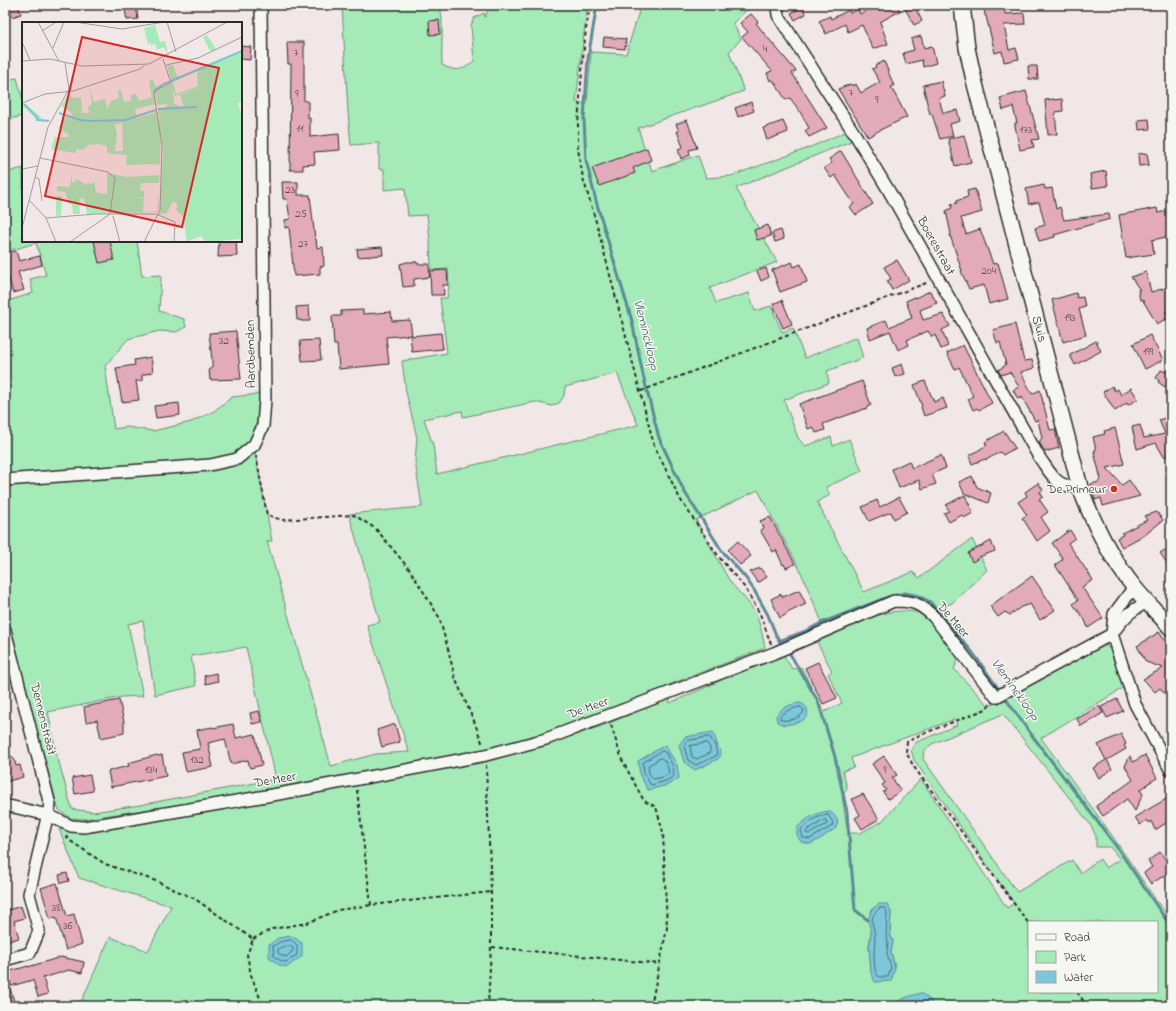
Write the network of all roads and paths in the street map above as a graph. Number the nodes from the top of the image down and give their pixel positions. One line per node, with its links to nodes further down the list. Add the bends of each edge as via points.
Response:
1 (261, 5): 7 (street, Aardbemden, via 266,400 263,426)
2 (590, 5): 6 (path, via 584,43 578,149 583,178)
3 (777, 5): 5 (street, Boerestraat, via 778,15 856,136)
4 (962, 5): 9 (street, Sluis, via 974,80)
5 (938, 278): 6 (path); 9 (street, Boerestraat, via 1039,457 1062,485 1070,488)
6 (641, 390): 15 (path, via 654,444 680,499 719,557 745,588 760,614)
7 (254, 444): 8 (street, Aardbemden, via 237,459 210,466); 18 (path, via 267,515 282,520 354,514 376,529 410,570 439,617 455,678)
8 (5, 480)
9 (1080, 487): 10 (street, Sluis, via 1100,533)
10 (1134, 587): 11 (street, Sluis); 14 (street, via 1114,614)
11 (1147, 602): 12 (street, Sluis); 14 (street, via 1124,618)
12 (1171, 628)
13 (5, 630): 22 (street, Dennenstraat, via 50,805)
14 (1112, 634): 16 (street); 19 (street, via 1136,704)
15 (774, 653): 16 (street, De Meer, via 886,604 909,601 922,606 934,616); 17 (street, De Meer)
16 (996, 697): 26 (path, via 986,709 907,742 906,752)
17 (608, 716): 18 (street, De Meer, via 546,739); 30 (path, via 622,760 644,801 656,807 664,832 667,928)
18 (486, 755): 20 (street, De Meer); 24 (path)
19 (1171, 772)
20 (356, 779): 22 (street, De Meer, via 84,827 71,826); 25 (path)
21 (5, 805): 22 (street, De Meer)
22 (48, 815): 29 (street, Dennenstraat, via 29,894 39,931 30,953)
23 (65, 835): 27 (path, via 105,864 156,881 195,899)
24 (491, 892): 25 (path); 28 (path)
25 (371, 906): 27 (path, via 338,910 308,922 272,929)
26 (1028, 923)
27 (253, 939): 32 (path, via 246,955)
28 (491, 947): 30 (path); 33 (path)
29 (5, 960)
30 (660, 964): 34 (path)
31 (1078, 993): 35 (path)
32 (262, 1006)
33 (488, 1006)
34 (651, 1006)
35 (1087, 1006)

